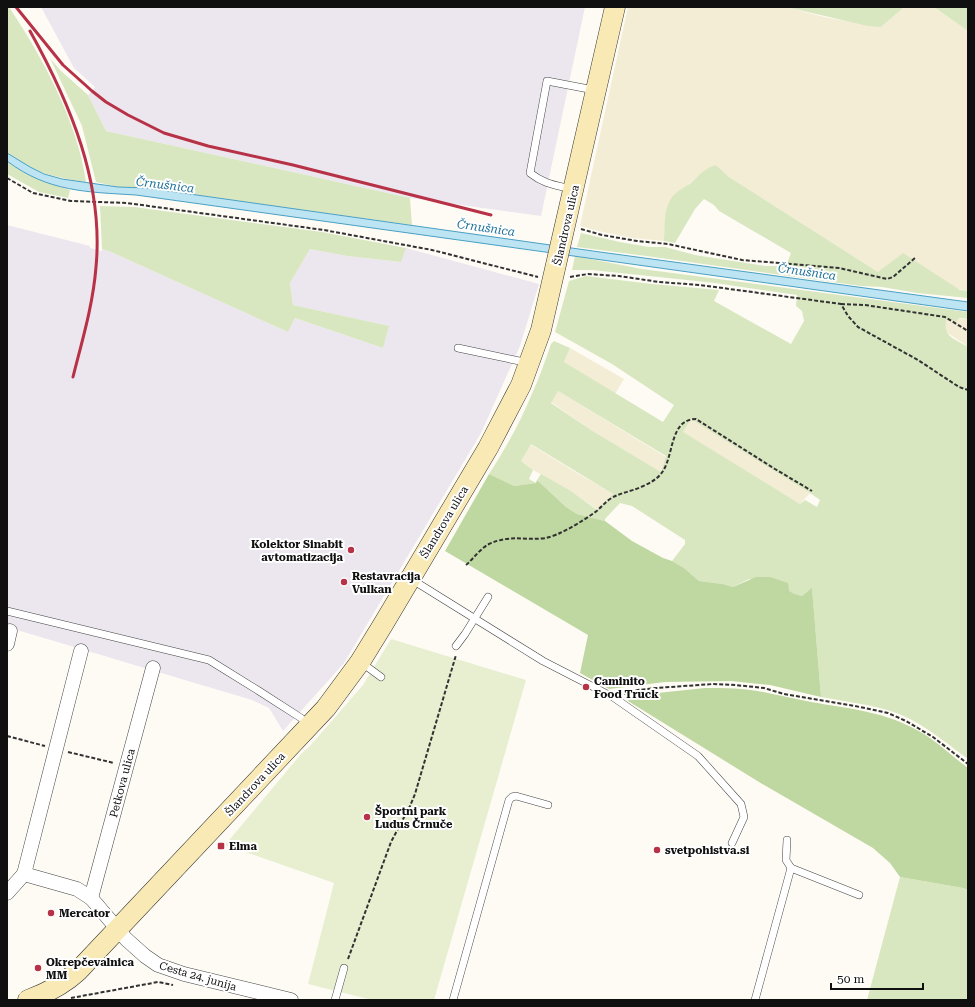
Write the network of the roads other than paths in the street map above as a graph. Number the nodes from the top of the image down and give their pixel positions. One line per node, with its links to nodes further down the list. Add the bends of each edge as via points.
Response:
1 (615, 7): 2 (street, Šlandrova ulica)
2 (596, 91): 3 (street, Šlandrova ulica); 3 (lane, via 547,81 530,173 550,185)
3 (574, 190): 5 (street, Šlandrova ulica, via 541,330)
4 (458, 348): 5 (lane)
5 (529, 363): 6 (street, Šlandrova ulica, via 521,385 488,448)
6 (411, 578): 9 (lane); 12 (street, Šlandrova ulica)
7 (488, 597): 9 (lane)
8 (7, 610): 15 (lane, via 209,660)
9 (475, 618): 10 (lane); 18 (lane, via 543,662 613,697 698,756 741,804 744,817)
10 (456, 646)
11 (81, 651): 20 (street)
12 (360, 662): 14 (lane); 15 (street, Šlandrova ulica)
13 (153, 668): 23 (street, Petkova ulica)
14 (381, 677)
15 (310, 726): 24 (street, Šlandrova ulica)
16 (548, 804): 30 (lane, via 516,796 509,800)
17 (787, 840): 19 (lane, via 786,860)
18 (732, 843)
19 (791, 868): 22 (lane); 31 (lane)
20 (24, 874): 21 (street); 23 (street, via 77,889)
21 (7, 892)
22 (858, 895)
23 (91, 898): 24 (street)
24 (118, 930): 26 (street, Šlandrova ulica); 28 (street, Cesta 24. junija, via 145,956 165,968)
25 (344, 968): 29 (lane)
26 (55, 996): 27 (street)
27 (28, 1000)
28 (291, 1000)
29 (336, 1000)
30 (453, 1000)
31 (755, 1000)

